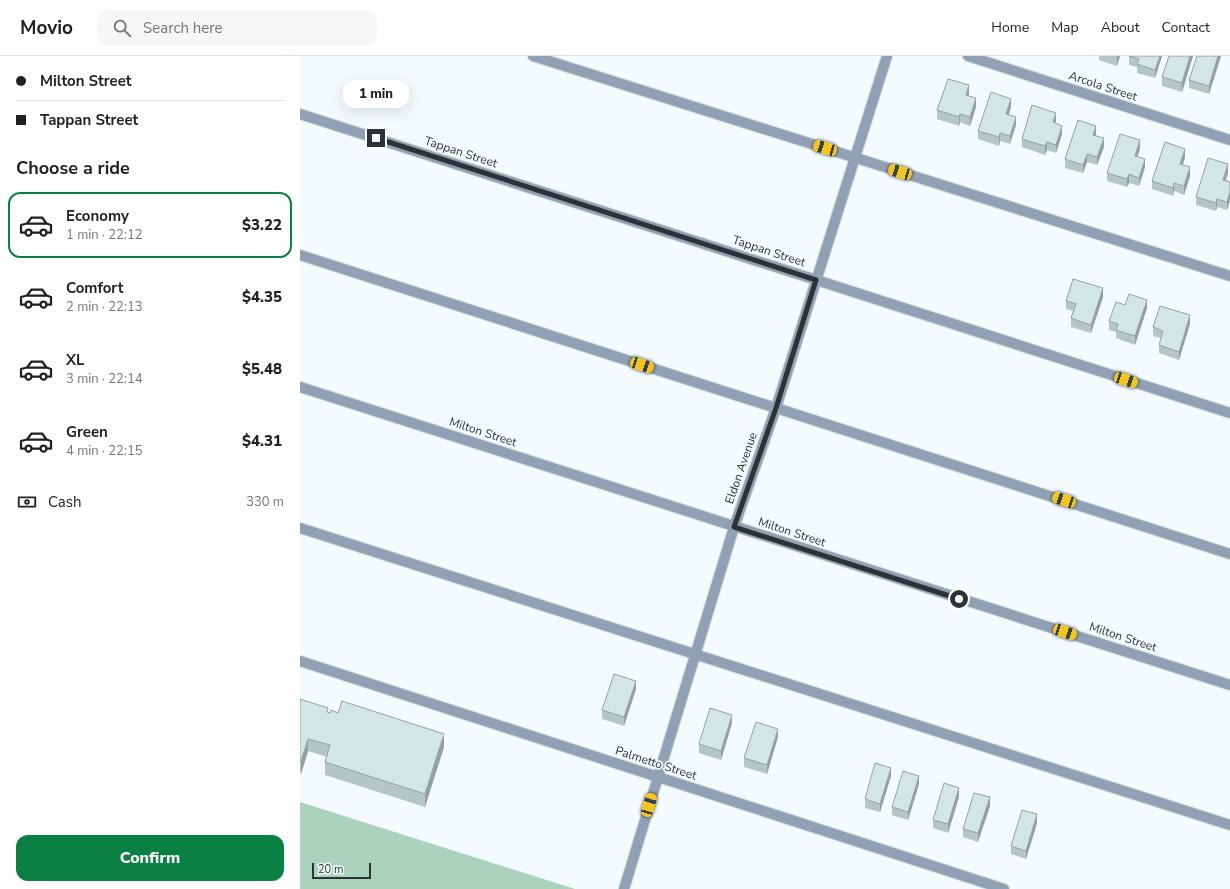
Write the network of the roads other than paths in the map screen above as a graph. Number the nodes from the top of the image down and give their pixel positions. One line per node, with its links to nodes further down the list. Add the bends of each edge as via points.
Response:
1 (533, 56): 6 (street)
2 (887, 56): 6 (street, Eldon Avenue)
3 (968, 56): 5 (street, Arcola Street)
4 (300, 114): 9 (street, Tappan Street)
5 (1230, 140)
6 (855, 158): 8 (street); 9 (street, Eldon Avenue)
7 (300, 255): 11 (street)
8 (1230, 276)
9 (816, 280): 11 (street, Eldon Avenue); 12 (street, Tappan Street)
10 (300, 387): 13 (street, Milton Street)
11 (776, 408): 13 (street, Eldon Avenue); 15 (street)
12 (1230, 413)
13 (734, 527): 16 (street, Eldon Avenue); 18 (street, Milton Street)
14 (300, 528): 16 (street)
15 (1230, 554)
16 (694, 654): 19 (street, Eldon Avenue); 20 (street)
17 (300, 661): 19 (street, Palmetto Street)
18 (1230, 685)
19 (658, 778): 21 (street, Eldon Avenue); 22 (street, Palmetto Street)
20 (1230, 825)
21 (624, 889)
22 (1004, 889)

